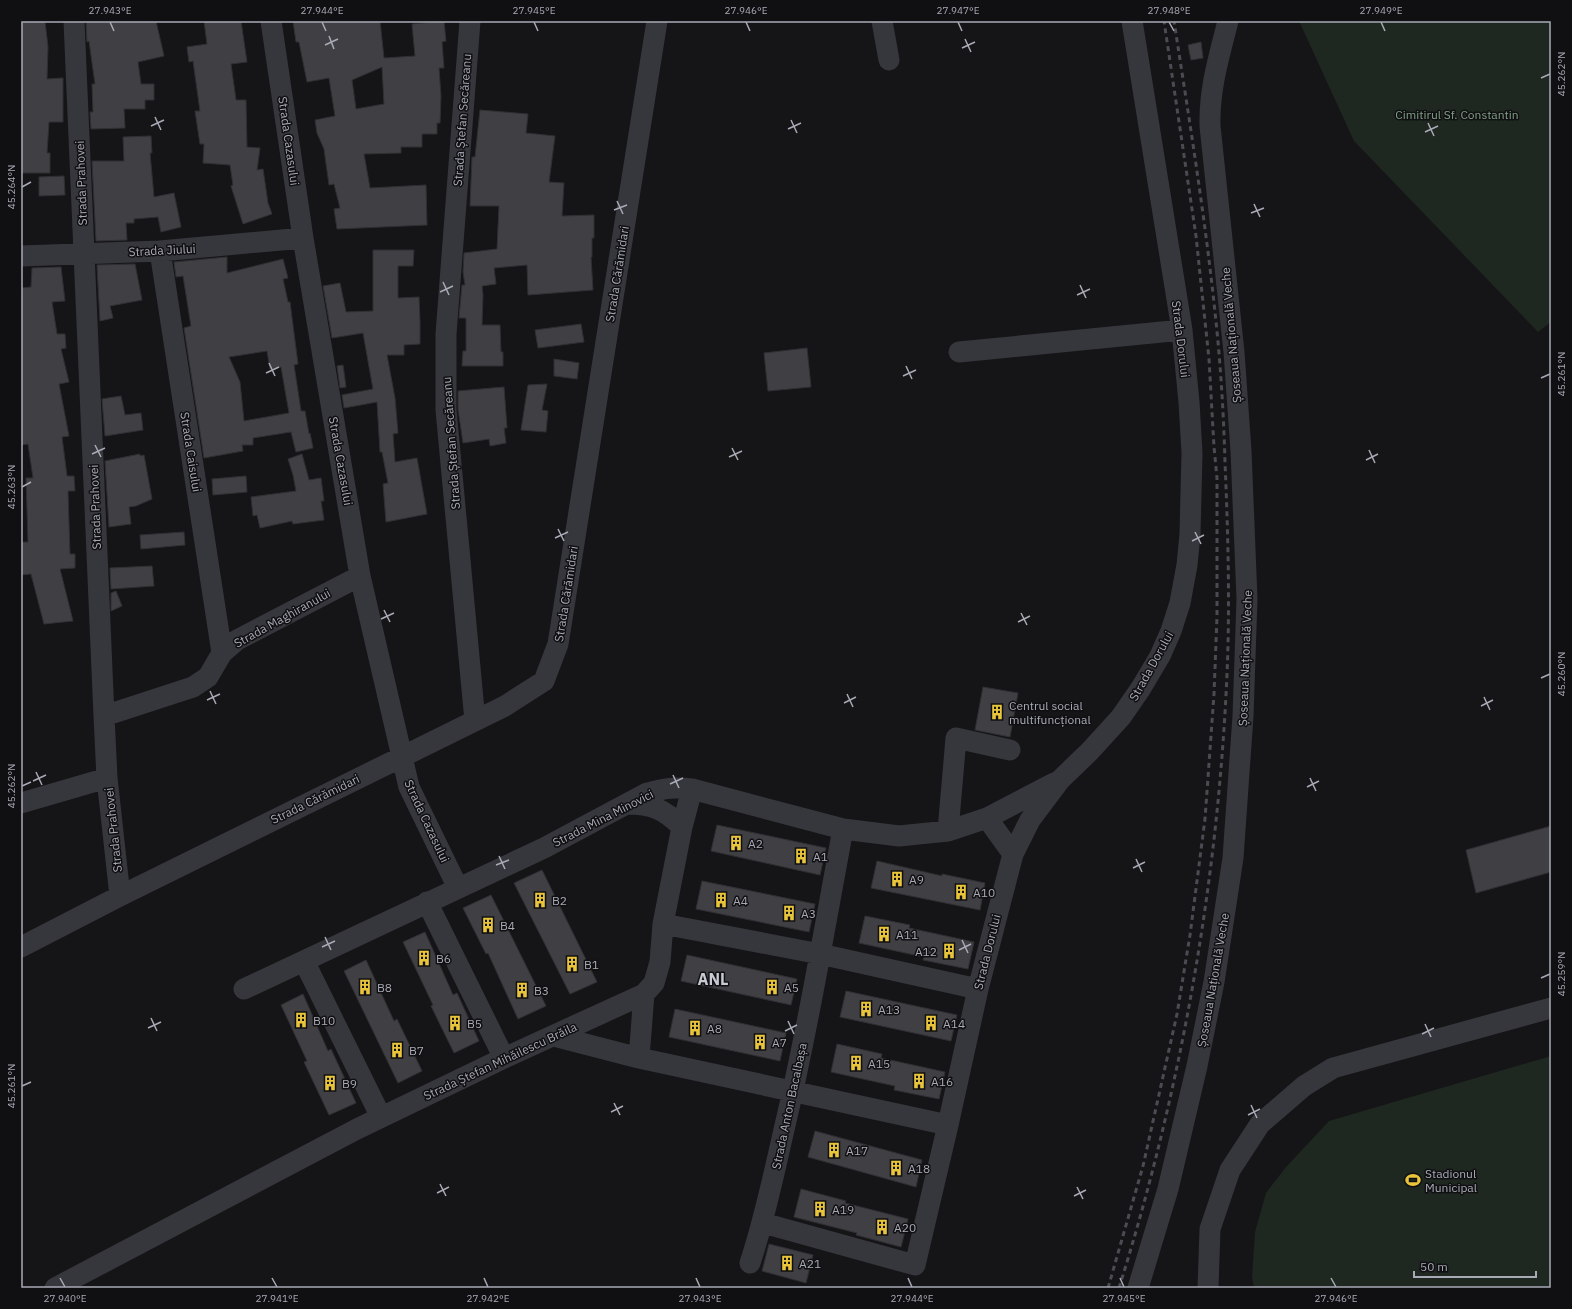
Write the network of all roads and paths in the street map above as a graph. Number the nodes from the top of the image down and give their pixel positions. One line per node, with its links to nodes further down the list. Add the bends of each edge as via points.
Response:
1 (74, 21): 11 (street, Strada Prahovei)
2 (271, 21): 9 (street, Strada Cazasului)
3 (470, 21): 18 (street, Strada Ștefan Secăreanu, via 446,334 446,410)
4 (657, 21): 18 (street, Strada Cărămidari, via 558,644 544,681 505,706)
5 (882, 21): 8 (street)
6 (1132, 21): 13 (street, Strada Dorului)
7 (1228, 21): 51 (street, Șoseaua Națională Veche, via 1215,72 1210,119 1234,352 1248,599 1233,858 1214,982 1197,1066 1168,1190)
8 (889, 60)
9 (303, 238): 10 (street, Strada Jiului); 15 (street, Strada Cazasului)
10 (160, 251): 11 (street, Strada Jiului); 16 (street, Strada Caisului)
11 (84, 253): 12 (street, Strada Jiului); 17 (street, Strada Prahovei)
12 (21, 256)
13 (1182, 330): 14 (street); 22 (street, Strada Dorului, via 1189,402 1192,488 1187,565 1180,603 1160,656 1141,688 1121,717 1090,752)
14 (959, 352)
15 (360, 576): 16 (street, Strada Maghiranului, via 237,640); 20 (street, Strada Cazasului)
16 (222, 653): 17 (street, Strada Maghiranului, via 208,677 193,687)
17 (104, 716): 21 (street, Strada Prahovei)
18 (475, 720): 20 (street, Strada Cărămidari)
19 (1010, 750): 29 (street, via 956,738)
20 (402, 756): 31 (street, Strada Cazasului, via 409,787); 32 (street, Strada Cărămidari)
21 (107, 778): 24 (street); 32 (street, Strada Prahovei)
22 (1060, 780): 26 (street, Strada Mina Minovici); 30 (street, Strada Dorului, via 1030,820)
23 (692, 789): 25 (street, Strada Mina Minovici, via 661,789); 27 (street, Strada Ștefan Mihăilescu Brăila); 28 (street, Strada Mina Minovici)
24 (21, 803)
25 (627, 804): 27 (street, via 643,804 658,808); 31 (street, Strada Mina Minovici, via 544,848)
26 (986, 818): 29 (street, Strada Mina Minovici); 30 (street)
27 (682, 827): 34 (street, Strada Ștefan Mihăilescu Brăila)
28 (843, 829): 29 (street, Strada Mina Minovici, via 899,836); 36 (street, Strada Anton Bacalbașa)
29 (948, 831)
30 (1013, 854): 38 (street, Strada Dorului)
31 (458, 888): 33 (street, Strada Mina Minovici)
32 (120, 896): 35 (street, Strada Cărămidari)
33 (428, 902): 37 (street, Strada Mina Minovici); 43 (street)
34 (663, 924): 36 (street); 40 (street, Strada Ștefan Mihăilescu Brăila, via 660,962 654,983)
35 (21, 947)
36 (820, 954): 38 (street); 45 (street, Strada Anton Bacalbașa)
37 (304, 960): 39 (street, Strada Mina Minovici); 46 (street)
38 (978, 988): 47 (street, Strada Dorului)
39 (244, 989)
40 (644, 994): 42 (street, Strada Ștefan Mihăilescu Brăila); 44 (street)
41 (1551, 1008): 52 (street, via 1332,1068 1304,1086 1260,1124 1230,1170 1210,1229)
42 (554, 1036): 43 (street, Strada Ștefan Mihăilescu Brăila); 44 (street)
43 (504, 1058): 46 (street, Strada Ștefan Mihăilescu Brăila)
44 (639, 1058): 45 (street)
45 (793, 1091): 47 (street); 48 (street, Strada Anton Bacalbașa)
46 (381, 1117): 50 (street, Strada Ștefan Mihăilescu Brăila)
47 (948, 1125): 48 (street, Strada Dorului, via 914,1265)
48 (763, 1223): 49 (street, Strada Anton Bacalbașa)
49 (750, 1263)
50 (55, 1288)
51 (1138, 1288)
52 (1208, 1288)

